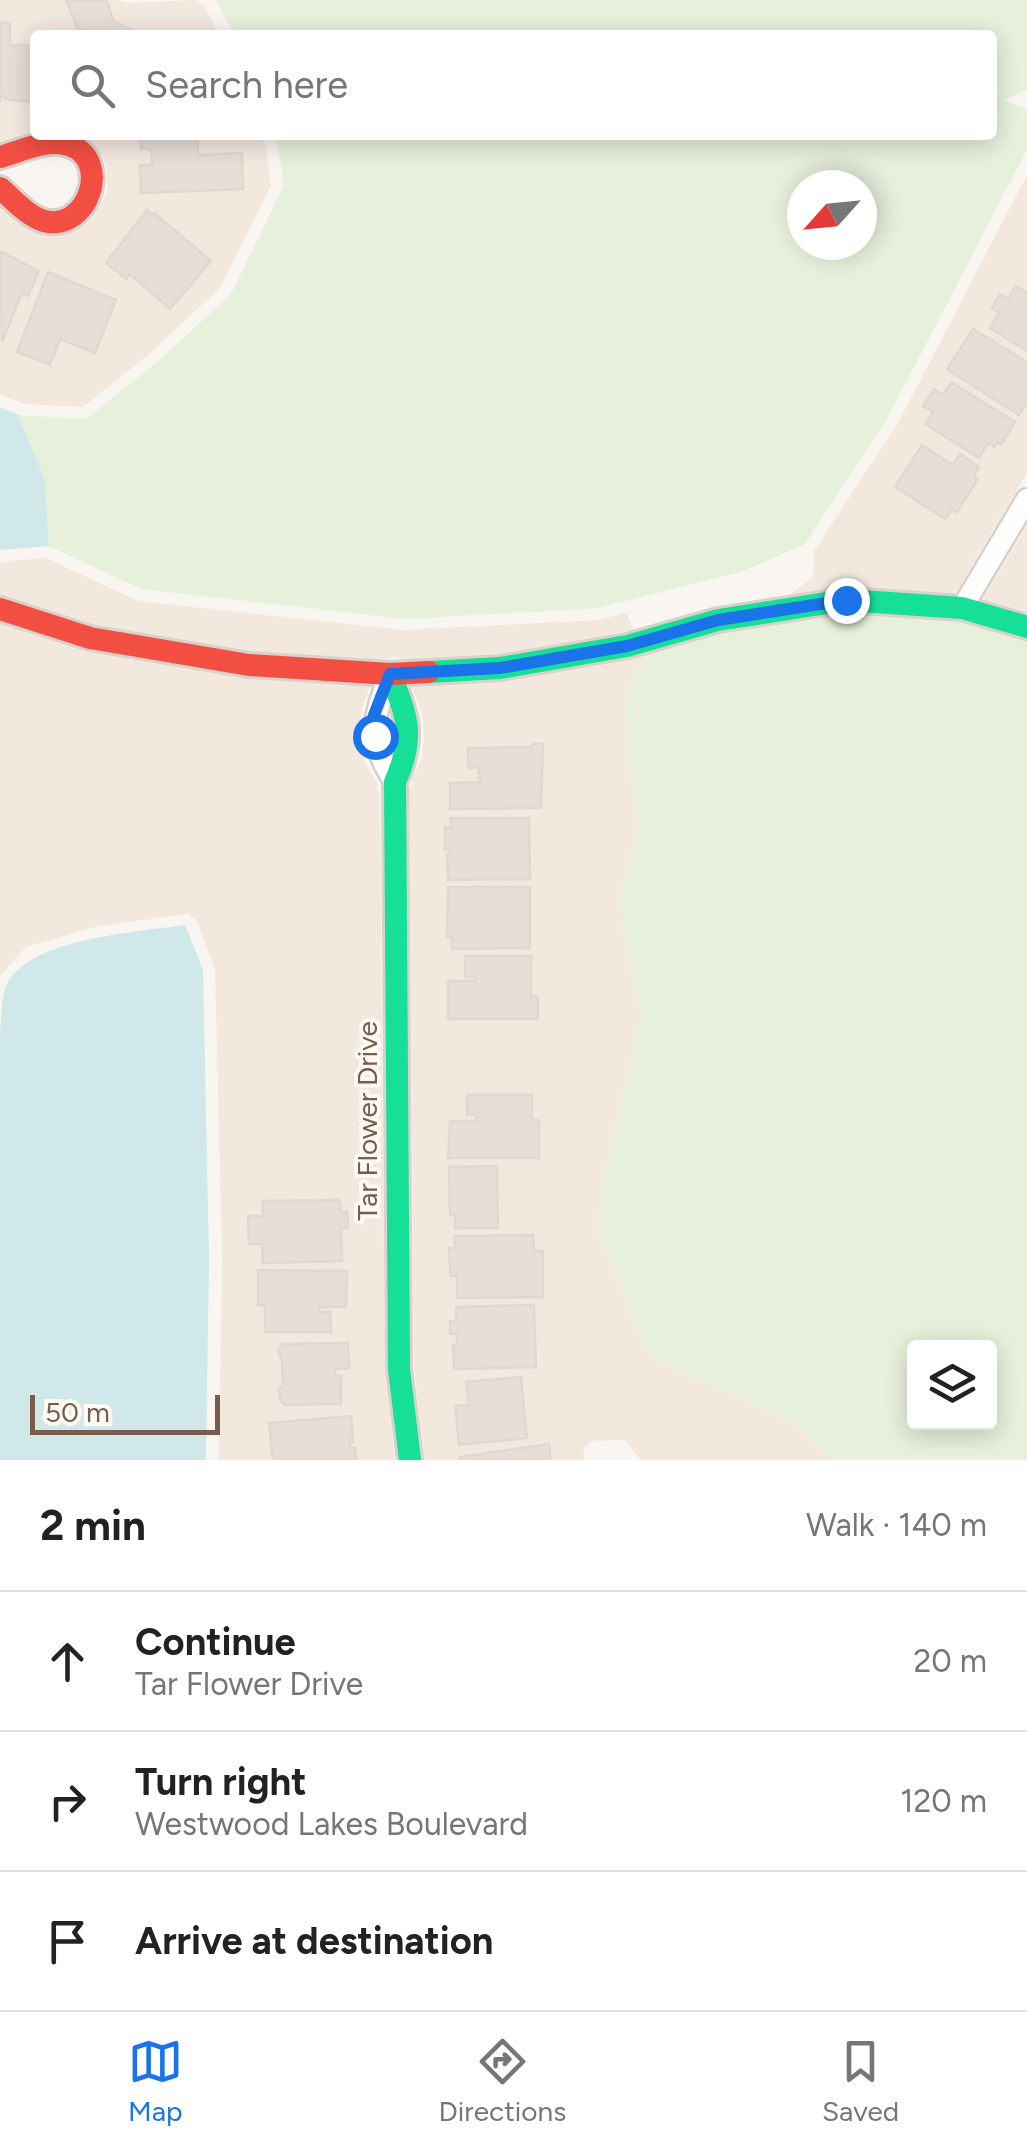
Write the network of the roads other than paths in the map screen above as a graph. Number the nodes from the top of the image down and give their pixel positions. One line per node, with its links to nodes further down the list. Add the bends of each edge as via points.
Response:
1 (0, 157): 2 (street, via 56,143 76,148 92,166 94,187 76,215 44,221)
2 (0, 188)
3 (1027, 499): 4 (street)
4 (962, 608): 6 (street); 7 (street, via 846,600 718,620 627,646 500,668)
5 (0, 609): 7 (street, via 90,638 250,665)
6 (1027, 627)
7 (390, 674): 8 (street, Tar Flower Drive, via 409,718 408,755); 8 (street, Tar Flower Drive, via 374,715 378,757)
8 (395, 782): 9 (street, Tar Flower Drive, via 399,1369)
9 (410, 1460)

